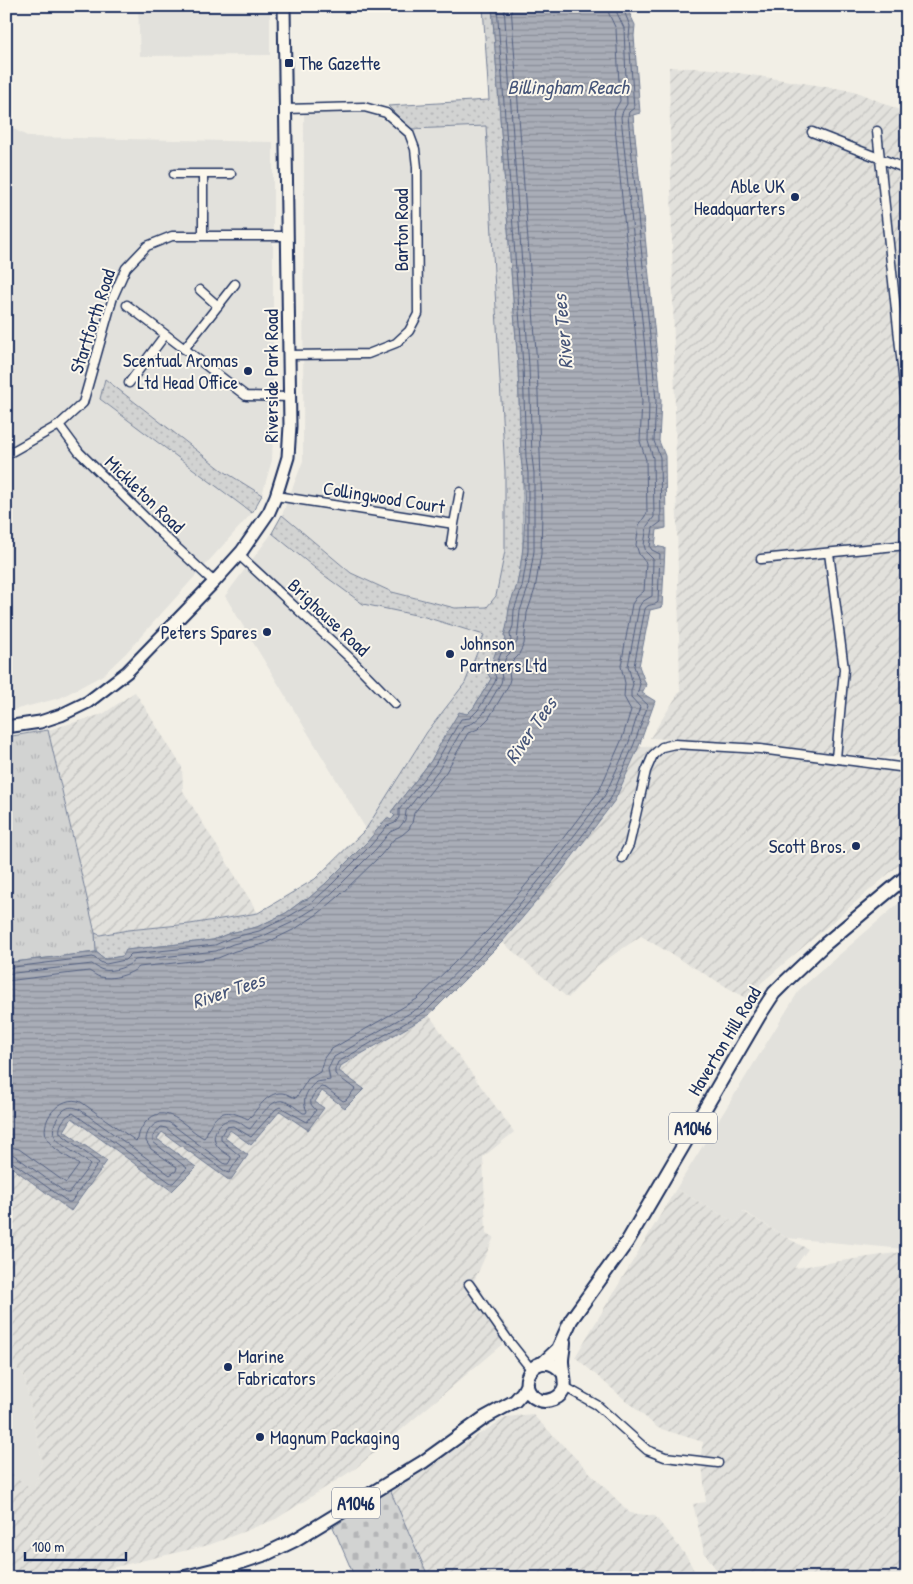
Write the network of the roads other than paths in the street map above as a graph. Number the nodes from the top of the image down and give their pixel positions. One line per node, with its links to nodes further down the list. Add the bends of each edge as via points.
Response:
1 (284, 6): 2 (street, Riverside Park Road)
2 (285, 109): 13 (street, Riverside Park Road); 21 (street, Barton Road, via 364,107 386,113 409,133 417,168 418,314 409,331 396,342 368,354)
3 (877, 131): 5 (street)
4 (812, 132): 5 (street)
5 (880, 158): 6 (street); 8 (street)
6 (896, 165): 7 (street); 8 (street)
7 (907, 169)
8 (881, 170): 19 (street)
9 (174, 174): 10 (street)
10 (203, 174): 11 (street); 12 (street)
11 (231, 174)
12 (204, 235): 13 (street, Startforth Road); 25 (street, Startforth Road, via 172,236 146,246 126,268 113,297 84,403)
13 (287, 236): 21 (street, Riverside Park Road)
14 (235, 284): 17 (street)
15 (200, 290): 17 (street)
16 (127, 306): 18 (street)
17 (218, 306): 20 (street)
18 (165, 335): 20 (street); 22 (street)
19 (903, 338): 24 (street)
20 (184, 349): 23 (street, via 246,396)
21 (289, 355): 23 (street, Riverside Park Road)
22 (129, 384)
23 (290, 397): 28 (street, Riverside Park Road, via 288,456)
24 (907, 412)
25 (59, 425): 26 (street, Startforth Road); 35 (street, Mickleton Road, via 79,452)
26 (6, 455)
27 (460, 492): 29 (street, Collingwood Court)
28 (276, 496): 29 (street, Collingwood Court); 33 (street, Riverside Park Road, via 269,512)
29 (454, 524): 30 (street)
30 (451, 544)
31 (907, 545): 32 (street)
32 (829, 553): 34 (street); 38 (street, via 844,669)
33 (239, 555): 35 (street, Riverside Park Road); 36 (street, Brighouse Road)
34 (761, 559)
35 (214, 582): 37 (street, Riverside Park Road, via 127,672 88,702 40,722)
36 (395, 704)
37 (6, 727)
38 (836, 758): 39 (street); 40 (street, via 675,744 662,747 653,755 646,771 629,845)
39 (907, 768)
40 (622, 858)
41 (907, 876): 43 (main road, Haverton Hill Road / A1046, via 774,993 627,1242)
42 (469, 1284): 45 (street)
43 (565, 1335): 44 (main road, Haverton Hill Road / A1046, via 558,1349); 46 (main road, Haverton Hill Road / A1046)
44 (543, 1363): 45 (main road, Haverton Hill Road / A1046); 46 (main road, via 551,1363)
45 (531, 1369): 47 (main road, A1046)
46 (563, 1373): 48 (main road, Haverton Hill Road / A1046)
47 (527, 1384): 49 (main road, via 532,1395); 50 (main road, A1046, via 515,1401)
48 (565, 1387): 49 (main road, A1046, via 556,1398); 51 (street, via 597,1405 647,1450 665,1458)
49 (543, 1401): 50 (main road, A1046)
50 (505, 1407): 52 (main road, A1046, via 484,1418 423,1462 295,1540 242,1563)
51 (718, 1463)
52 (180, 1578)

